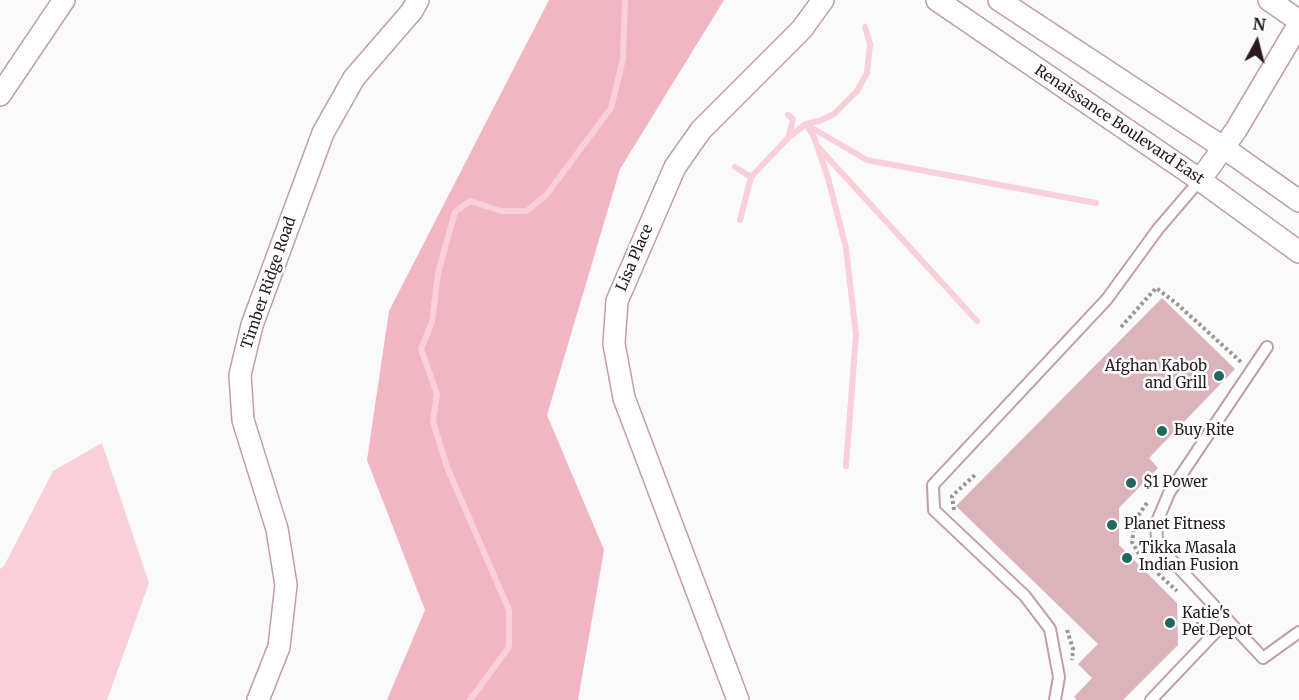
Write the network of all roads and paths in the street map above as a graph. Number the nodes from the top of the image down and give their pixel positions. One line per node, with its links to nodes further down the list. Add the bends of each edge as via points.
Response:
1 (64, 0): 8 (street)
2 (418, 0): 16 (street, Timber Ridge Road, via 354,78 322,133 252,325 240,375 243,420 277,529 286,585 279,647)
3 (823, 0): 17 (street, Lisa Place, via 802,29 701,130 675,167 617,301 614,344 624,398)
4 (937, 0): 10 (street, Renaissance Boulevard East)
5 (999, 0): 9 (street)
6 (1269, 0): 7 (street)
7 (1299, 22): 9 (street)
8 (0, 95)
9 (1224, 147): 10 (street); 11 (street)
10 (1200, 180): 12 (street, Renaissance Boulevard East); 18 (lane, via 1107,299 933,485 934,510 1024,596 1050,629 1059,677)
11 (1299, 201)
12 (1299, 252)
13 (1267, 347): 14 (lane, via 1169,492 1156,524 1157,539 1165,553)
14 (1227, 620): 15 (lane, via 1263,658); 19 (lane)
15 (1299, 632)
16 (258, 700)
17 (738, 700)
18 (1055, 700)
19 (1150, 700)

